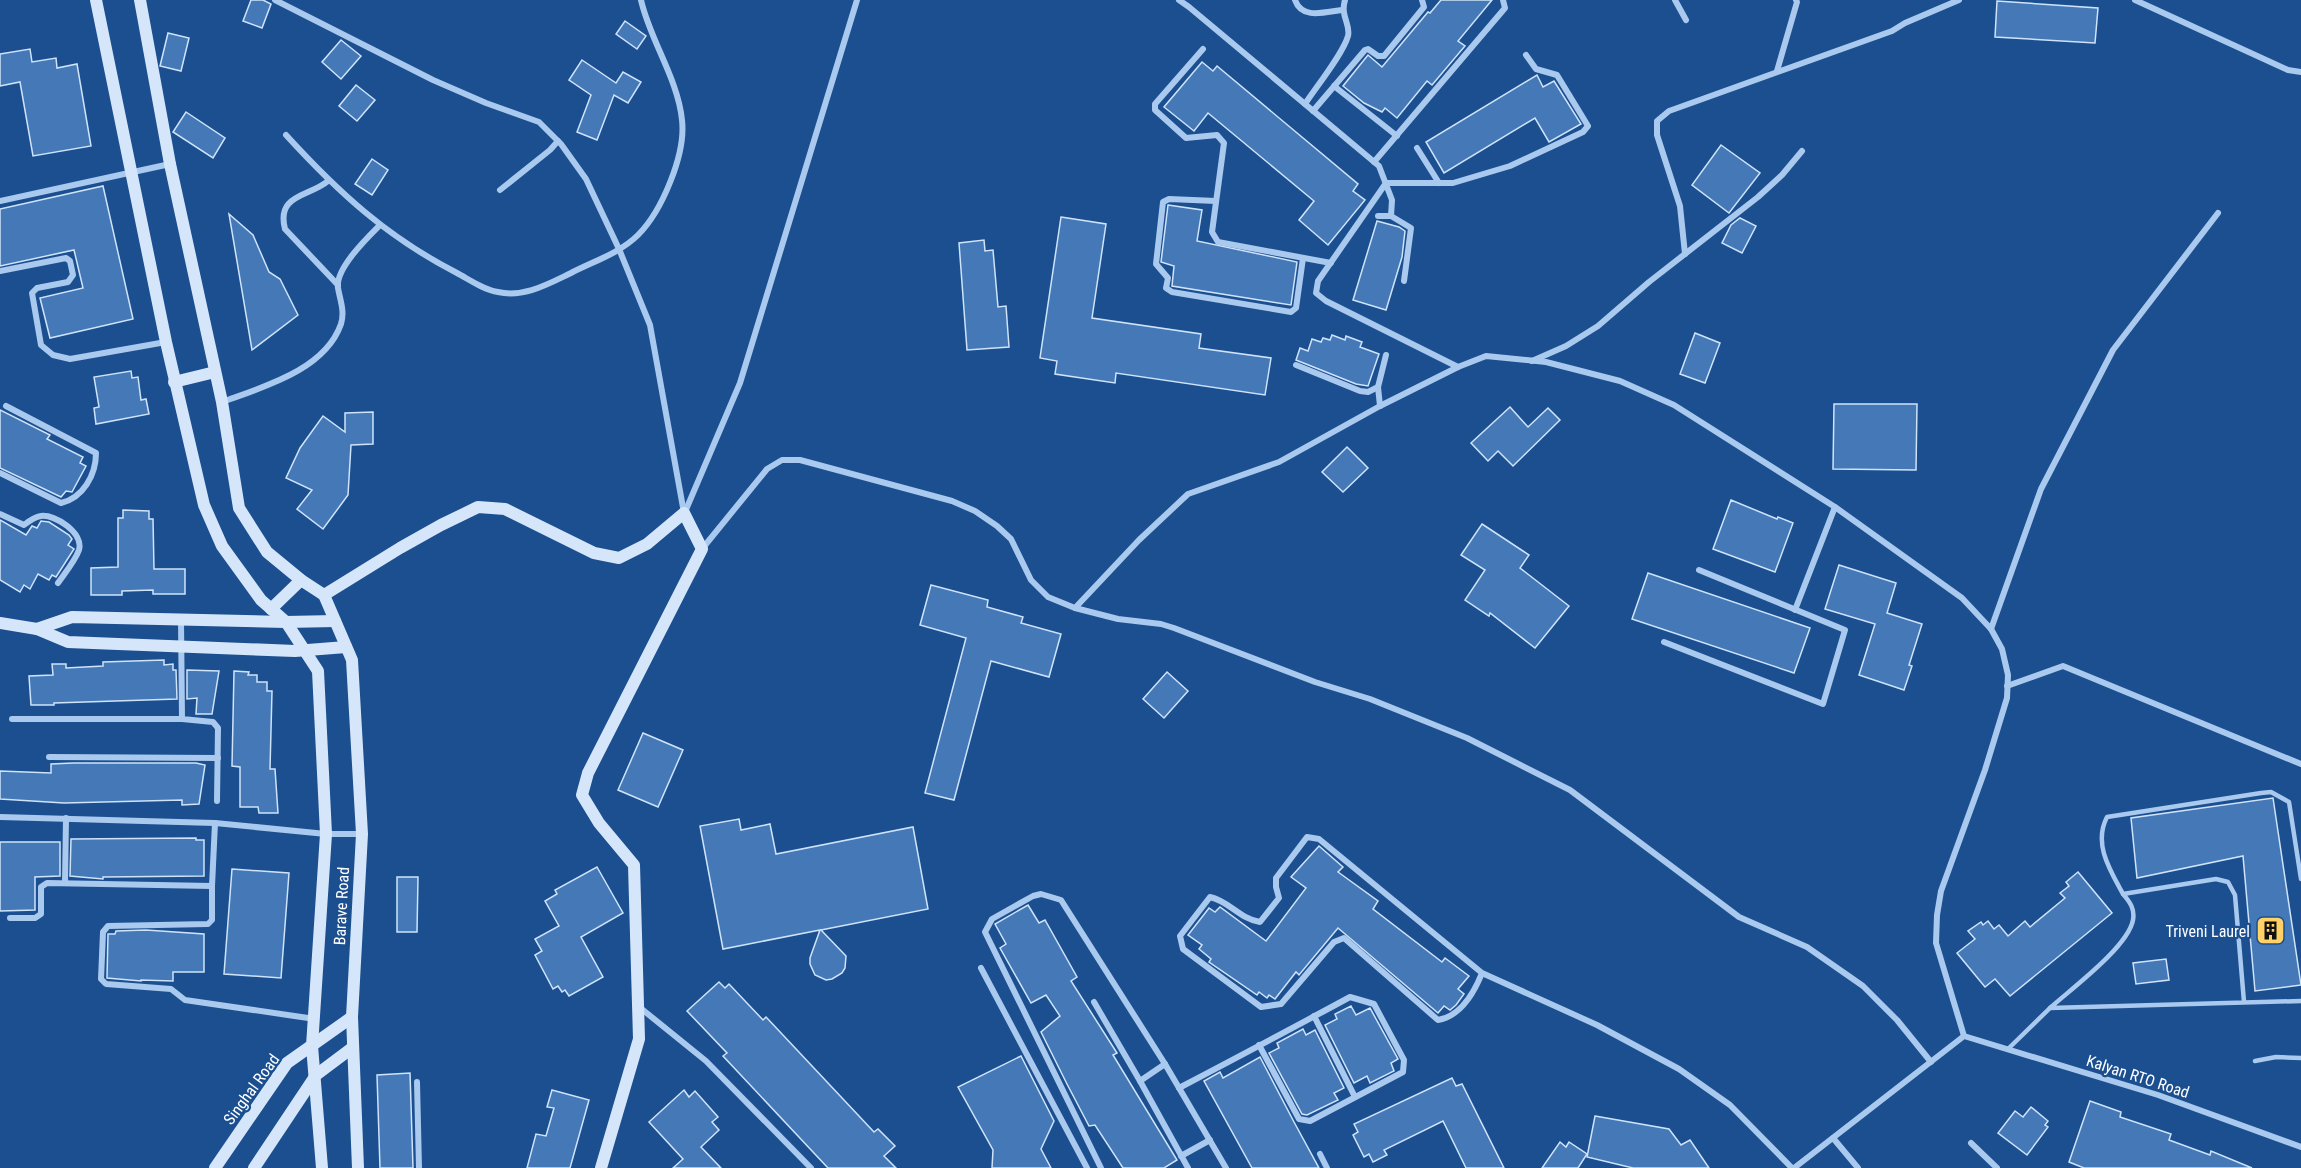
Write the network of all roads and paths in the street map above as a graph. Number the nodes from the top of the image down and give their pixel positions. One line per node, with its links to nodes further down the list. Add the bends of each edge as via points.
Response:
1 (96, 0): 32 (street, Barave Road)
2 (140, 0): 31 (street)
3 (275, 0): 27 (street, via 433,80 539,122)
4 (641, 0): 43 (street, via 682,120 681,153 659,207 638,235)
5 (857, 0): 63 (street, via 740,382)
6 (1179, 0): 23 (street)
7 (1295, 0): 16 (street, via 1297,7 1309,14)
8 (1345, 0): 16 (street)
9 (1422, 0): 22 (street, via 1424,7 1384,56 1365,50)
10 (1503, 0): 26 (street, via 1505,8)
11 (1675, 0): 17 (street)
12 (1796, 0): 20 (street)
13 (1959, 0): 15 (street)
14 (2135, 0): 21 (street, via 2288,70)
15 (1949, 2): 20 (street, via 1892,31)
16 (1342, 10): 23 (street, via 1349,34)
17 (1686, 20)
18 (1203, 49): 38 (street, via 1155,104 1155,110 1186,138 1217,135 1224,143)
19 (1526, 55): 35 (street, via 1536,69 1557,75 1587,126 1583,132 1510,165 1453,183)
20 (1777, 71): 44 (street, via 1669,111 1657,121 1657,135 1680,206)
21 (2301, 72)
22 (1334, 86): 24 (street); 26 (street)
23 (1305, 104): 24 (street)
24 (1313, 111): 30 (street)
25 (286, 135): 33 (street)
26 (1396, 136): 30 (street)
27 (558, 141): 36 (street); 43 (street, via 586,179)
28 (1417, 148): 35 (street)
29 (1802, 151): 44 (street, via 1782,175)
30 (1374, 162): 34 (street)
31 (170, 164): 32 (street); 55 (street)
32 (131, 171): 37 (street); 50 (street, Barave Road)
33 (328, 181): 42 (street); 49 (street, via 301,194 287,205 282,217 285,229)
34 (1386, 183): 35 (street); 41 (street, via 1392,200); 46 (street)
35 (1439, 183)
36 (500, 190)
37 (0, 201)
38 (1216, 201): 45 (street, via 1212,232 1218,242); 45 (street, via 1163,202 1156,264 1168,278 1166,288 1172,292 1291,312 1296,308)
39 (2218, 213): 78 (street, via 2113,350 2041,489)
40 (1378, 216): 41 (street)
41 (1391, 216): 48 (street, via 1411,228)
42 (380, 225): 43 (street, via 434,261 497,292 519,294 544,286); 49 (street, via 339,274)
43 (619, 249): 63 (street, via 650,325)
44 (1685, 254): 52 (street, via 1598,326)
45 (1303, 258): 46 (street)
46 (1331, 263): 54 (street, via 1318,281 1316,293)
47 (0, 272): 50 (street, via 66,258 70,261 73,275 69,282 37,288 32,293 41,345 53,355 70,359)
48 (1404, 281)
49 (338, 285): 58 (street, via 344,309 341,324 318,357 288,378)
50 (166, 342): 56 (street, Barave Road)
51 (1386, 356): 57 (street)
52 (1532, 361): 54 (street, via 1486,356); 62 (street, via 1620,381 1674,405)
53 (1296, 365): 57 (street, via 1360,391)
54 (1458, 367): 60 (street)
55 (215, 372): 56 (street); 58 (street)
56 (174, 382): 71 (street, Barave Road, via 204,505 222,546)
57 (1378, 387): 60 (street)
58 (222, 402): 67 (street, via 239,508 267,552)
59 (6, 406): 61 (street, via 96,453 96,467 84,489 71,501 61,503)
60 (1380, 406): 70 (street, via 1279,462 1188,494)
61 (0, 473)
62 (1834, 507): 72 (street); 78 (street, via 1962,598)
63 (684, 513): 65 (street); 69 (street, via 646,544 619,558 594,553 505,509 478,507 400,548)
64 (0, 514): 68 (street, via 24,525 33,518 49,516 74,530 79,549)
65 (702, 549): 70 (street, via 768,469 782,460 800,460 952,501 975,511 1011,539 1031,580 1048,597); 105 (street, via 588,773 582,795 633,866)
66 (1698, 570): 72 (street)
67 (301, 580): 69 (street); 71 (street)
68 (58, 583)
69 (324, 595): 74 (street, Barave Road)
70 (1075, 608): 117 (street, via 1161,624 1370,699 1467,738 1570,790 1739,917 1808,947 1863,986)
71 (271, 609): 75 (street, Barave Road)
72 (1795, 610): 79 (street, via 1845,630 1823,704)
73 (181, 620): 75 (street); 77 (street, via 72,617); 80 (street)
74 (335, 621): 75 (street); 81 (street, Barave Road)
75 (286, 622): 82 (street, Barave Road)
76 (0, 623): 77 (street)
77 (36, 629): 80 (street, via 68,642)
78 (1991, 629): 83 (street, via 2002,649)
79 (1664, 642)
80 (182, 647): 82 (street); 85 (street)
81 (346, 647): 82 (street); 94 (street, Barave Road, via 352,660)
82 (303, 651): 93 (street, Barave Road, via 318,671)
83 (2007, 686): 88 (street, via 2063,666); 110 (street, via 2007,698 1985,770 1941,891 1937,915 1936,943)
84 (12, 718): 85 (street)
85 (182, 719): 87 (street, via 213,722 218,728)
86 (48, 757): 87 (street)
87 (218, 758): 89 (street)
88 (2301, 764)
89 (217, 801)
90 (0, 817): 91 (street)
91 (66, 818): 92 (street); 96 (street)
92 (215, 823): 93 (street); 97 (street)
93 (326, 834): 94 (street); 109 (street, Barave Road)
94 (362, 834): 108 (street, Barave Road)
95 (2301, 879): 98 (lane, via 2289,802 2271,792 2108,817 2101,845 2109,870)
96 (65, 884): 97 (street); 99 (street, via 46,883 41,887 40,914 35,918)
97 (212, 886): 109 (street, via 212,920 208,924 108,926 103,933 101,979 106,984 171,988 185,1000)
98 (2124, 894): 104 (lane, via 2216,879 2228,882 2235,895); 106 (lane, via 2132,905 2134,919 2129,932 2120,945)
99 (10, 918)
100 (981, 968): 137 (street)
101 (1482, 973): 101 (street, via 1319,839 1307,837 1276,878 1279,898 1260,922 1250,921 1220,898 1210,897 1180,936 1183,949 1261,1007 1281,1004 1334,942 1344,938 1438,1020 1450,1018 1474,994); 142 (street, via 1597,1025 1678,1069 1730,1105)
102 (2301, 1001): 104 (lane)
103 (1094, 1002): 120 (street)
104 (2244, 1002): 106 (lane)
105 (638, 1006): 135 (street, via 639,1039); 136 (street, via 704,1060)
106 (2050, 1008): 114 (lane)
107 (1314, 1016): 111 (street); 123 (street); 123 (street, via 1350,997 1374,1004 1404,1060 1403,1072)
108 (352, 1017): 112 (street, Singhal Road); 113 (street, Barave Road)
109 (315, 1019): 112 (street, Barave Road)
110 (1964, 1036): 114 (street, Kalyan RTO Road); 117 (street)
111 (1259, 1045): 122 (street); 123 (street, via 1299,1119 1310,1121)
112 (312, 1046): 119 (street, Barave Road); 130 (street, Singhal Road, via 287,1063)
113 (352, 1047): 119 (street); 133 (street, Barave Road)
114 (2008, 1049): 127 (street, Kalyan RTO Road, via 2158,1095)
115 (2301, 1058): 116 (lane)
116 (2255, 1061)
117 (1931, 1062): 124 (street)
118 (1165, 1064): 120 (street); 122 (street); 138 (street, via 1061,900 1041,894 1033,896 992,919 985,932)
119 (316, 1075): 131 (street); 132 (street, Barave Road)
120 (1140, 1081): 129 (street)
121 (417, 1082): 134 (street)
122 (1179, 1088): 125 (street)
123 (1355, 1097)
124 (1833, 1138): 142 (street); 143 (street)
125 (1210, 1140): 129 (street); 140 (street)
126 (1971, 1143): 144 (street)
127 (2301, 1147)
128 (1320, 1154): 141 (street)
129 (1181, 1156): 139 (street)
130 (215, 1168)
131 (254, 1168)
132 (322, 1168)
133 (358, 1168)
134 (418, 1168)
135 (601, 1168)
136 (811, 1168)
137 (1087, 1168)
138 (1101, 1168)
139 (1188, 1168)
140 (1226, 1168)
141 (1327, 1168)
142 (1793, 1168)
143 (1858, 1168)
144 (1997, 1168)

